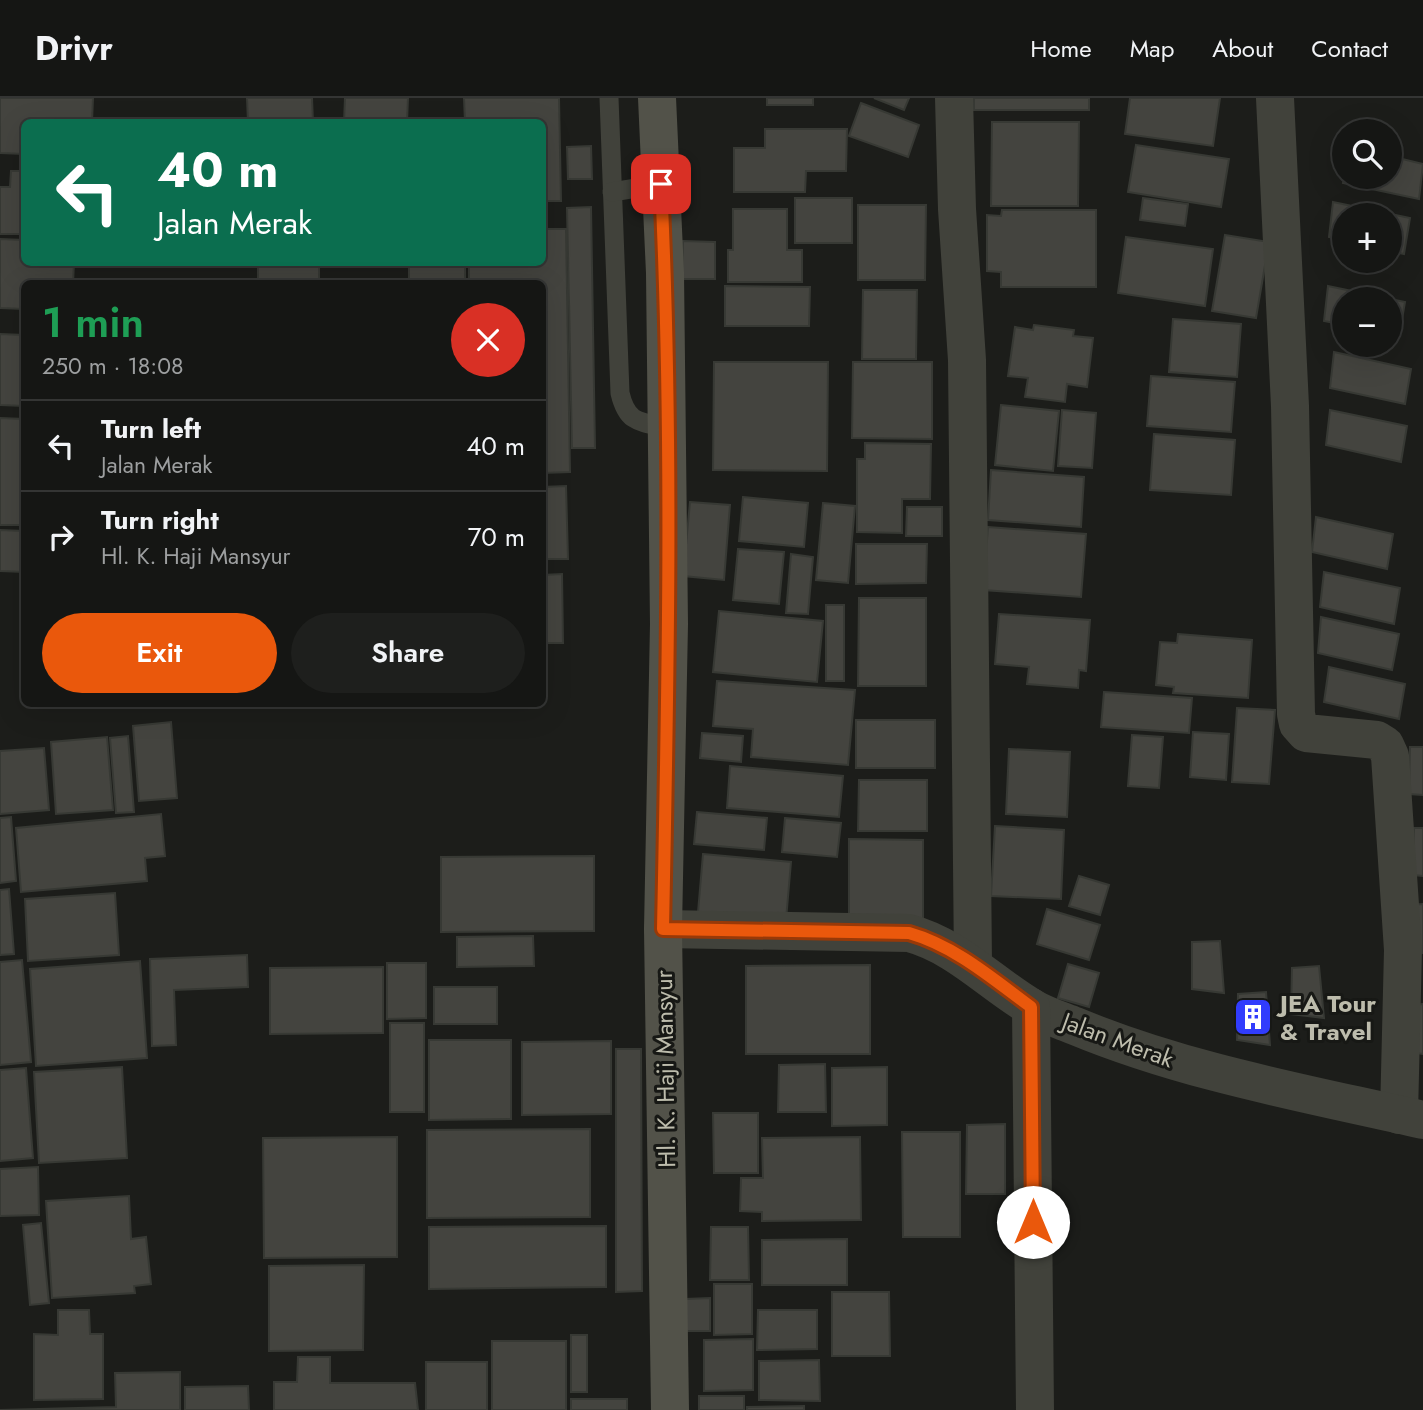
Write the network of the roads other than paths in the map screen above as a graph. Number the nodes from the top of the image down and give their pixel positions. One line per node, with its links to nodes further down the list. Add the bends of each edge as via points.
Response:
1 (609, 98): 6 (lane)
2 (657, 98): 5 (street, Hl. K. Haji Mansyur)
3 (954, 98): 9 (street, via 967,360)
4 (1275, 98): 11 (street, via 1290,406 1296,714 1306,733 1377,740 1390,756)
5 (661, 184): 6 (lane); 7 (street, Hl. K. Haji Mansyur)
6 (612, 192): 7 (lane, via 620,393 624,410 633,419)
7 (666, 427): 8 (street, Hl. K. Haji Mansyur)
8 (663, 929): 9 (street, Jalan Merak, via 909,933); 12 (street, Hl. K. Haji Mansyur)
9 (973, 964): 10 (street, Jalan Merak)
10 (1031, 1007): 11 (street, Jalan Merak, via 1116,1043 1210,1072); 13 (street)
11 (1411, 1117)
12 (670, 1410)
13 (1035, 1410)

